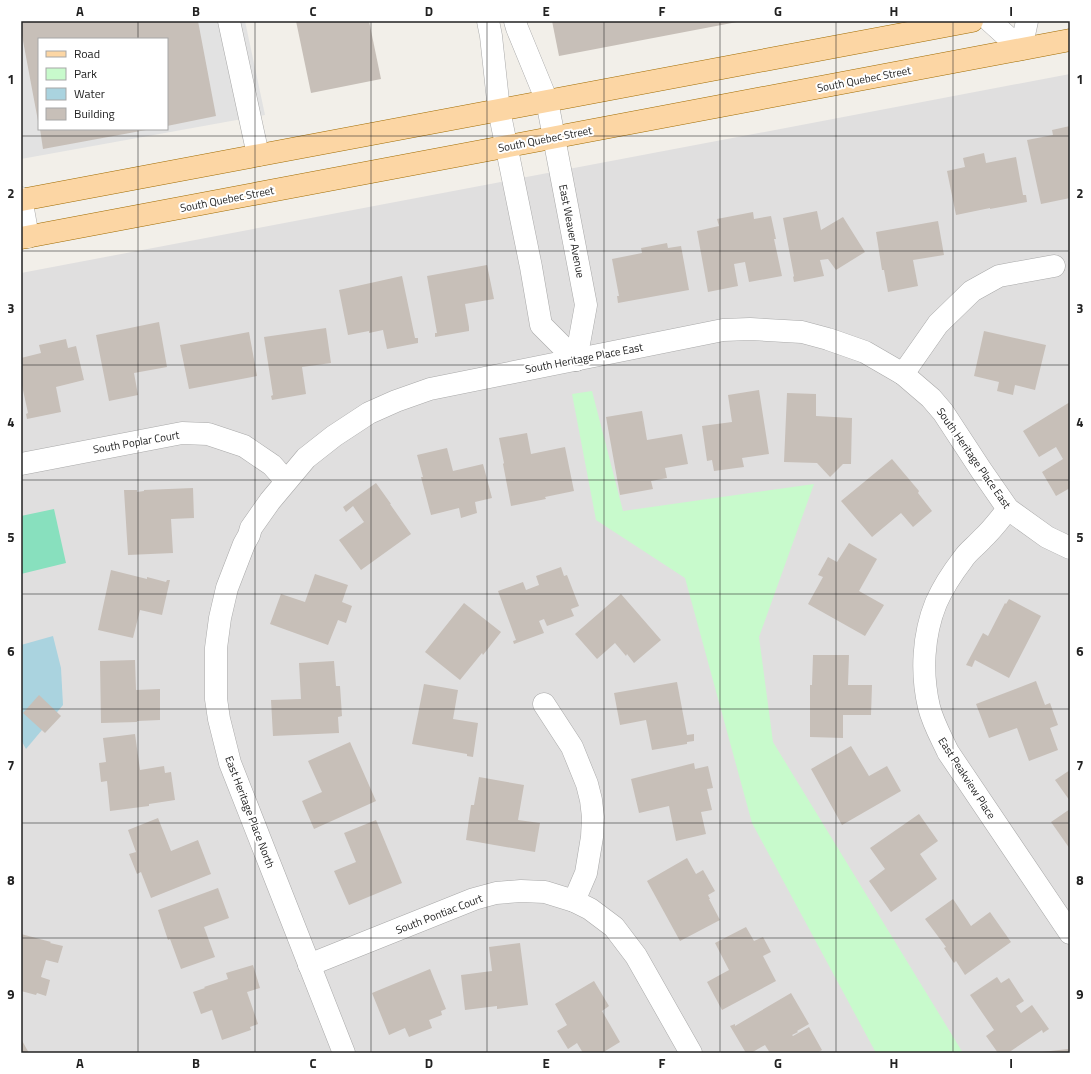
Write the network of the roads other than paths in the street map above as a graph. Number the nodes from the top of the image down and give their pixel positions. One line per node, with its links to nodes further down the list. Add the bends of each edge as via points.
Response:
1 (229, 21): 13 (street)
2 (488, 21): 10 (street)
3 (972, 21): 9 (main road)
4 (990, 21): 8 (street)
5 (1028, 21): 8 (street)
6 (515, 23): 9 (street, East Weaver Avenue)
7 (1070, 40): 8 (main road, South Quebec Street)
8 (1021, 49): 11 (main road, South Quebec Street)
9 (547, 101): 10 (main road); 11 (street, East Weaver Avenue)
10 (499, 110): 12 (street); 13 (main road)
11 (553, 137): 12 (main road, South Quebec Street); 17 (street, East Weaver Avenue, via 586,305)
12 (507, 146): 15 (main road, South Quebec Street); 17 (street, via 541,325)
13 (258, 155): 14 (main road)
14 (21, 199): 15 (street)
15 (24, 238)
16 (1054, 266): 18 (street, via 999,276 972,292 938,324)
17 (576, 360): 18 (street, South Heritage Place East, via 723,330 750,329 802,332 828,338 865,352); 20 (street, South Heritage Place East, via 430,388 396,400 369,413 334,436 306,458)
18 (903, 374): 21 (street, South Heritage Place East, via 943,412)
19 (21, 464): 20 (street, South Poplar Court, via 182,433 208,434 244,446 272,465)
20 (286, 481): 26 (street, East Heritage Place North, via 251,528 227,588 216,648 216,699 230,764)
21 (1008, 509): 22 (street, South Heritage Place East, via 1047,537); 25 (street, East Peakview Place, via 964,557 936,603 924,654 924,683 929,708 948,752)
22 (1070, 548)
23 (544, 704): 24 (street, via 572,747 591,800 592,837 586,873)
24 (574, 901): 26 (street, South Pontiac Court, via 545,892 496,893 474,899); 28 (street, South Pontiac Court, via 590,909 614,927 636,956)
25 (1070, 933)
26 (309, 966): 27 (street, East Heritage Place North)
27 (344, 1053)
28 (691, 1053)

